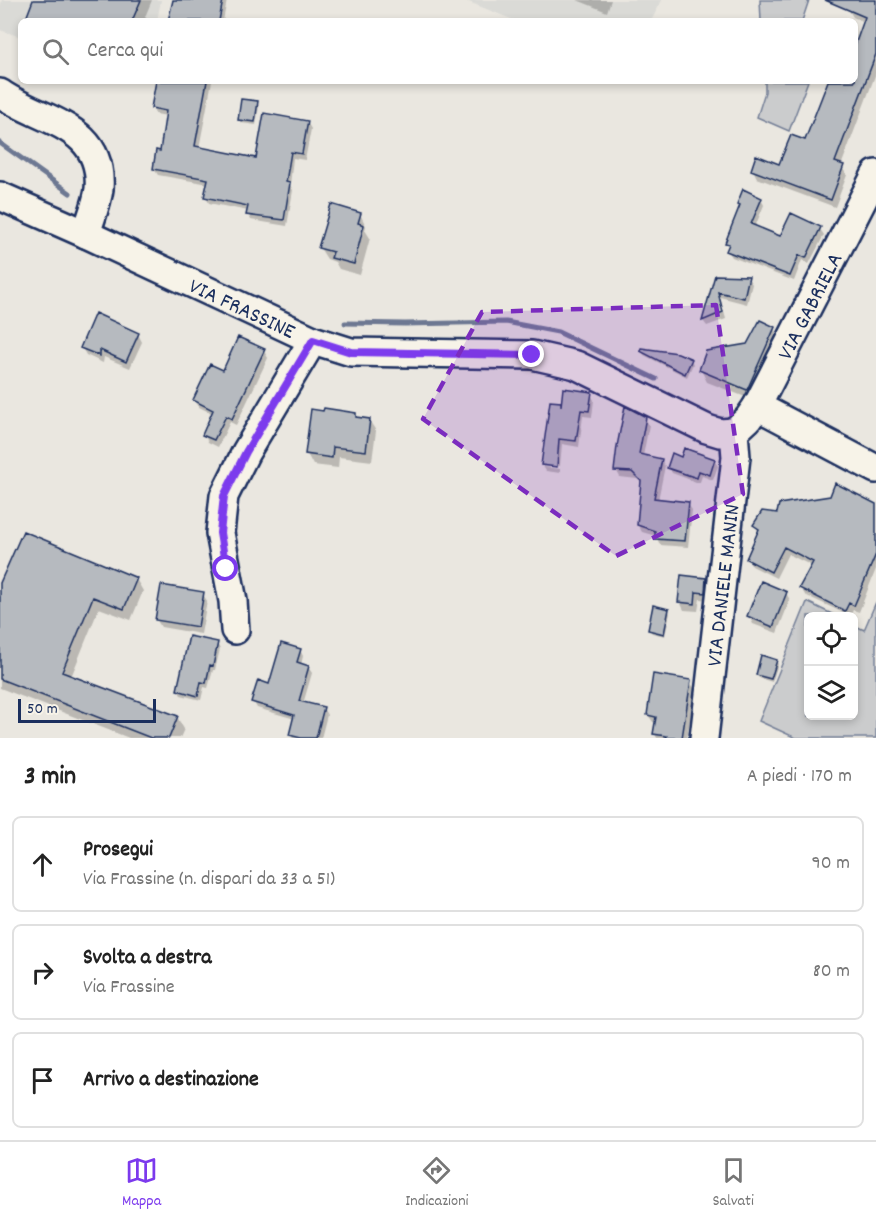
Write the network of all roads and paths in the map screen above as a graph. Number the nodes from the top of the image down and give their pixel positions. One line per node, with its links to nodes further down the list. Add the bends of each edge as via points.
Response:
1 (0, 93): 4 (street, via 66,127 91,149 98,163 99,190)
2 (876, 174): 6 (street, VIA GABRIELA)
3 (0, 196): 4 (street, VIA FRASSINE)
4 (86, 234): 5 (street, VIA FRASSINE)
5 (313, 340): 7 (street, VIA FRASSINE, via 351,352 532,355 576,364 707,429); 9 (street, via 224,496 220,533)
6 (757, 406): 7 (street, VIA GABRIELA); 8 (street)
7 (734, 432): 10 (street, VIA DANIELE MANIN, via 736,457)
8 (876, 469)
9 (235, 630)
10 (704, 738)

